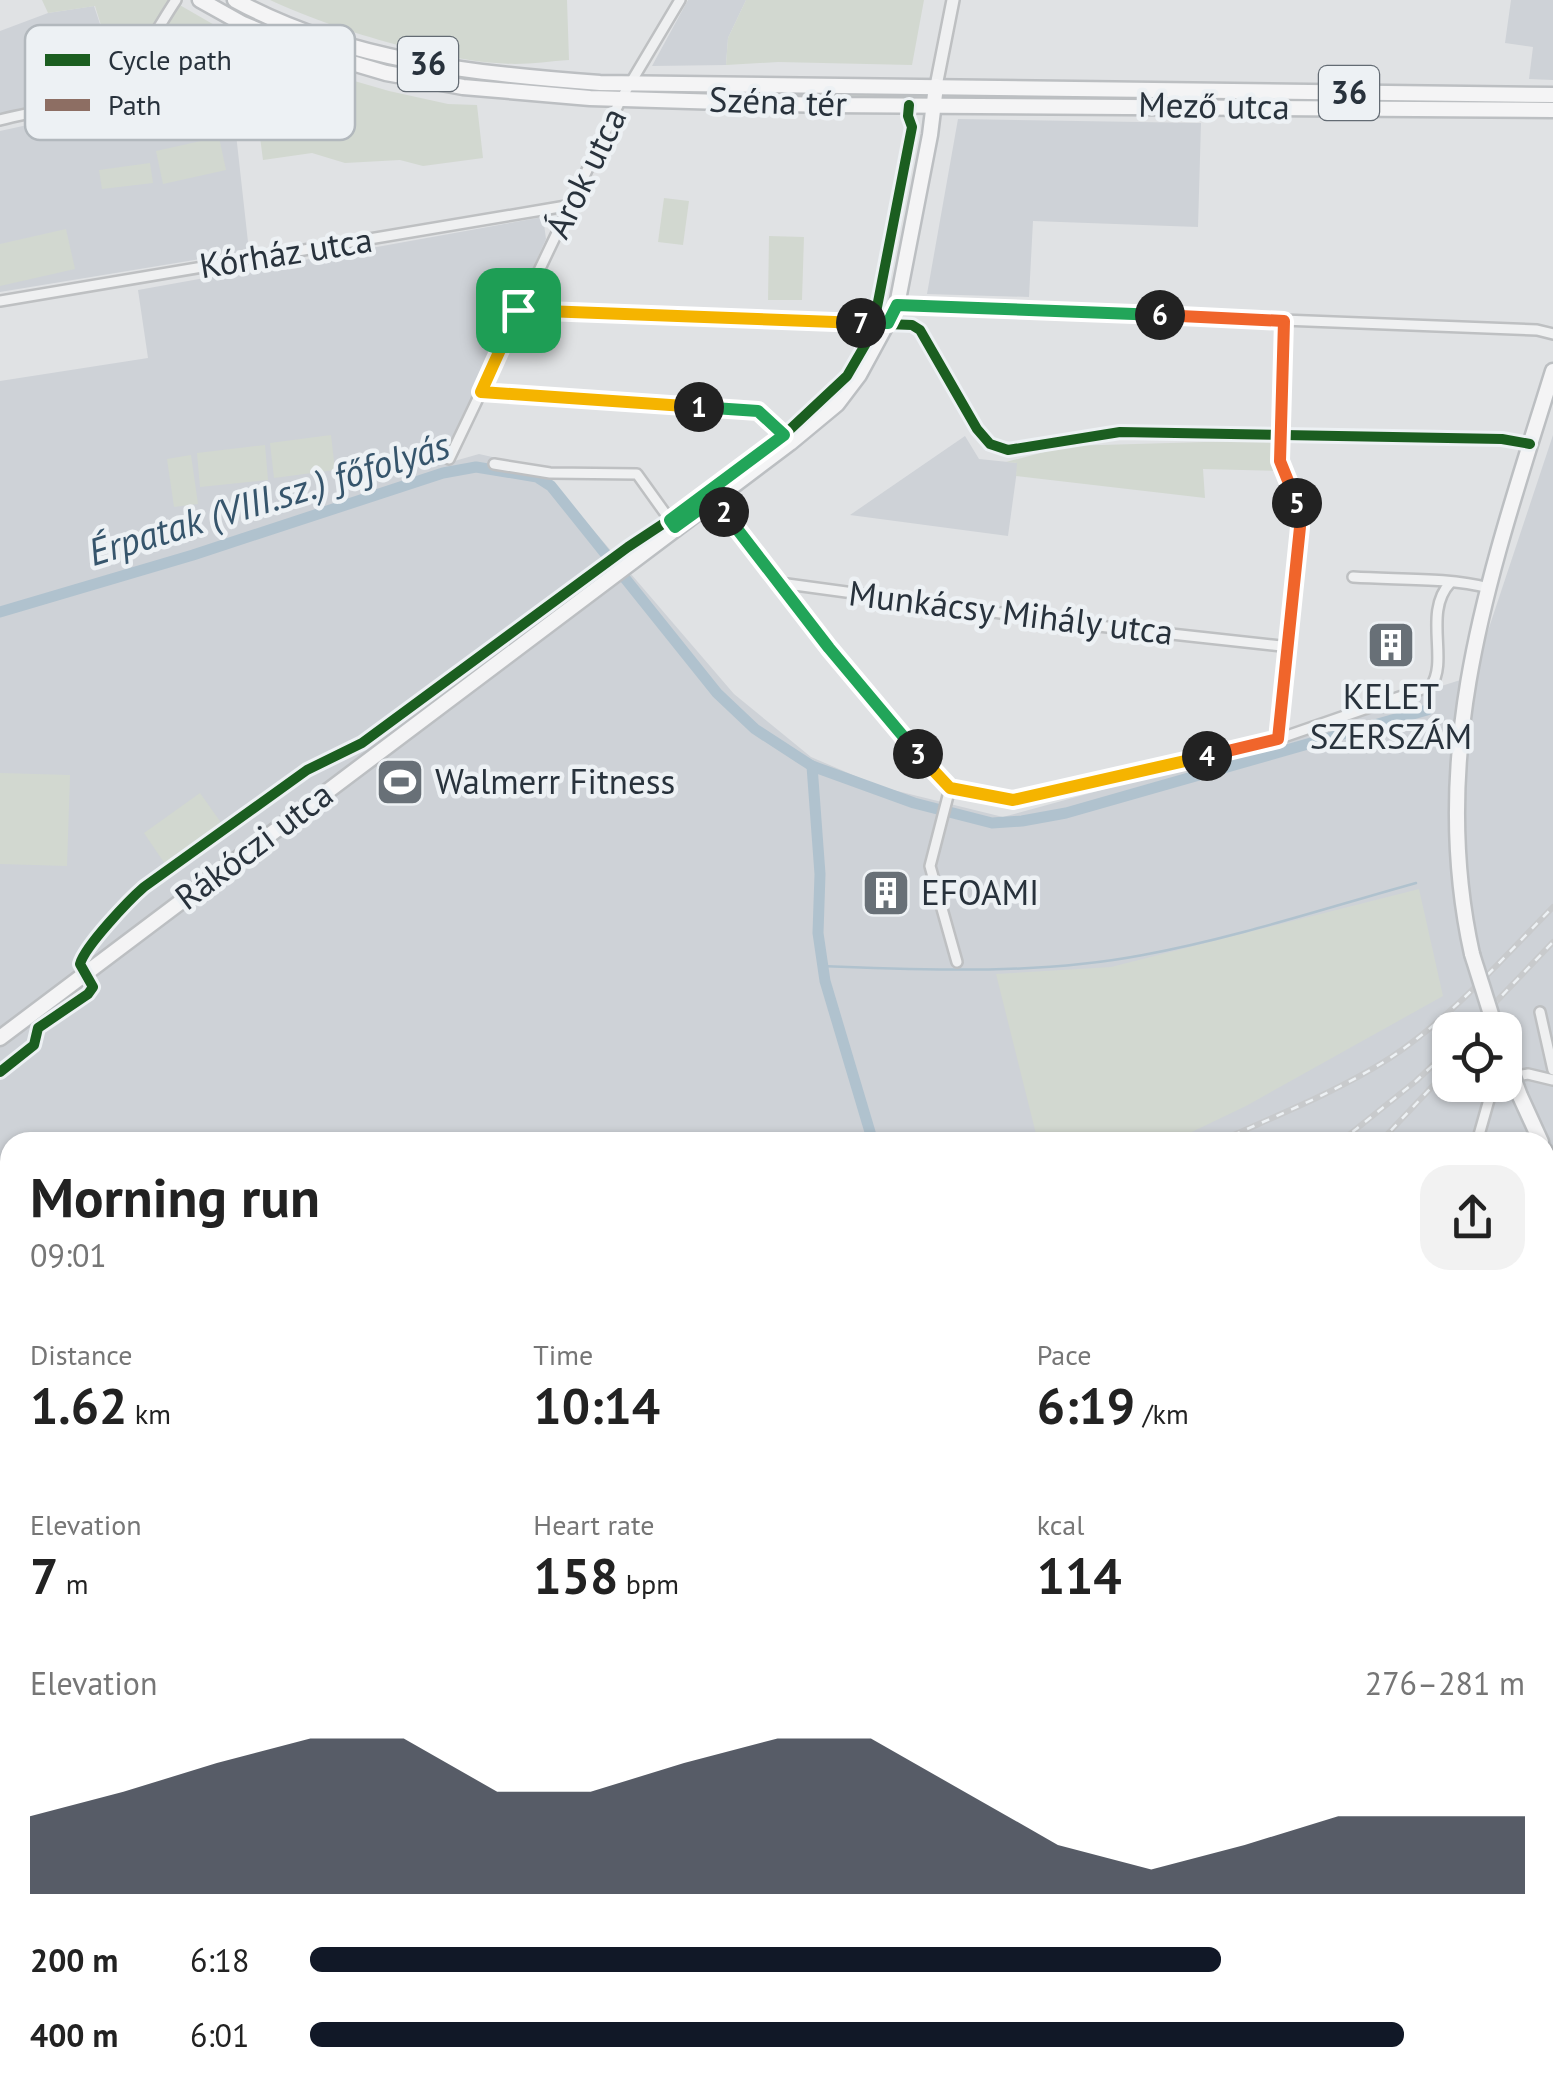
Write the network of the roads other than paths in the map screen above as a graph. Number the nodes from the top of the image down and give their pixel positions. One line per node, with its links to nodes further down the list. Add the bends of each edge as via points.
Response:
1 (176, 0): 6 (street)
2 (200, 0): 7 (main road, 36)
3 (235, 0): 8 (main road, 36)
4 (680, 0): 11 (street, Árok utca)
5 (954, 0): 12 (street, Rákóczi utca)
6 (159, 25)
7 (245, 25)
8 (290, 25)
9 (355, 46): 11 (main road, 36, via 508,75)
10 (355, 64): 14 (main road, 36, via 463,87)
11 (632, 84): 12 (main road, Széna tér / 36); 14 (street, Árok utca)
12 (936, 86): 13 (main road, Mező utca / 36); 15 (main road, Rákóczi utca)
13 (1553, 95)
14 (621, 99): 15 (main road, Széna tér / 36); 19 (street, Árok utca)
15 (935, 104): 16 (main road, Mező utca / 36); 21 (main road, Rákóczi utca)
16 (1553, 110)
17 (25, 113): 18 (street)
18 (0, 120)
19 (572, 206): 20 (street, Kórház utca); 23 (street, Árok utca)
20 (0, 301)
21 (897, 305): 22 (street); 25 (main road, Rákóczi utca)
22 (918, 307): 24 (street); 26 (street)
23 (518, 310): 25 (street); 29 (street, Árok utca)
24 (1284, 321): 27 (street); 30 (street)
25 (888, 323): 26 (street); 31 (main road, Rákóczi utca, via 837,404)
26 (912, 325): 30 (street, via 976,429 1008,450 1120,432)
27 (1553, 334)
28 (1553, 370): 32 (main road)
29 (481, 392): 31 (street, via 758,411); 33 (street, Árok utca)
30 (1280, 434): 32 (street); 41 (street, via 1280,461 1300,527)
31 (790, 444): 35 (main road, Rákóczi utca)
32 (1530, 444): 40 (main road)
33 (449, 460)
34 (494, 464): 36 (street, via 550,473 637,474)
35 (715, 498): 36 (main road, Rákóczi utca); 38 (street)
36 (675, 527): 47 (main road, Rákóczi utca)
37 (1353, 578): 39 (street)
38 (780, 583): 41 (street, Munkácsy Mihály utca); 43 (street)
39 (1450, 584): 40 (street); 42 (street, via 1443,592 1438,668 1430,686)
40 (1489, 588): 45 (main road, bridge, via 1456,783 1458,874)
41 (1290, 647): 42 (street)
42 (1278, 739): 43 (street, via 1036,797 1013,800)
43 (950, 788): 44 (street, via 930,866)
44 (957, 962)
45 (1490, 1012)
46 (1540, 1012): 48 (street)
47 (0, 1038)
48 (1553, 1070)
49 (1522, 1075): 50 (street)
50 (1553, 1080)
51 (1522, 1100): 54 (main road, bridge)
52 (1488, 1102): 53 (street)
53 (1480, 1132)
54 (1536, 1132)

